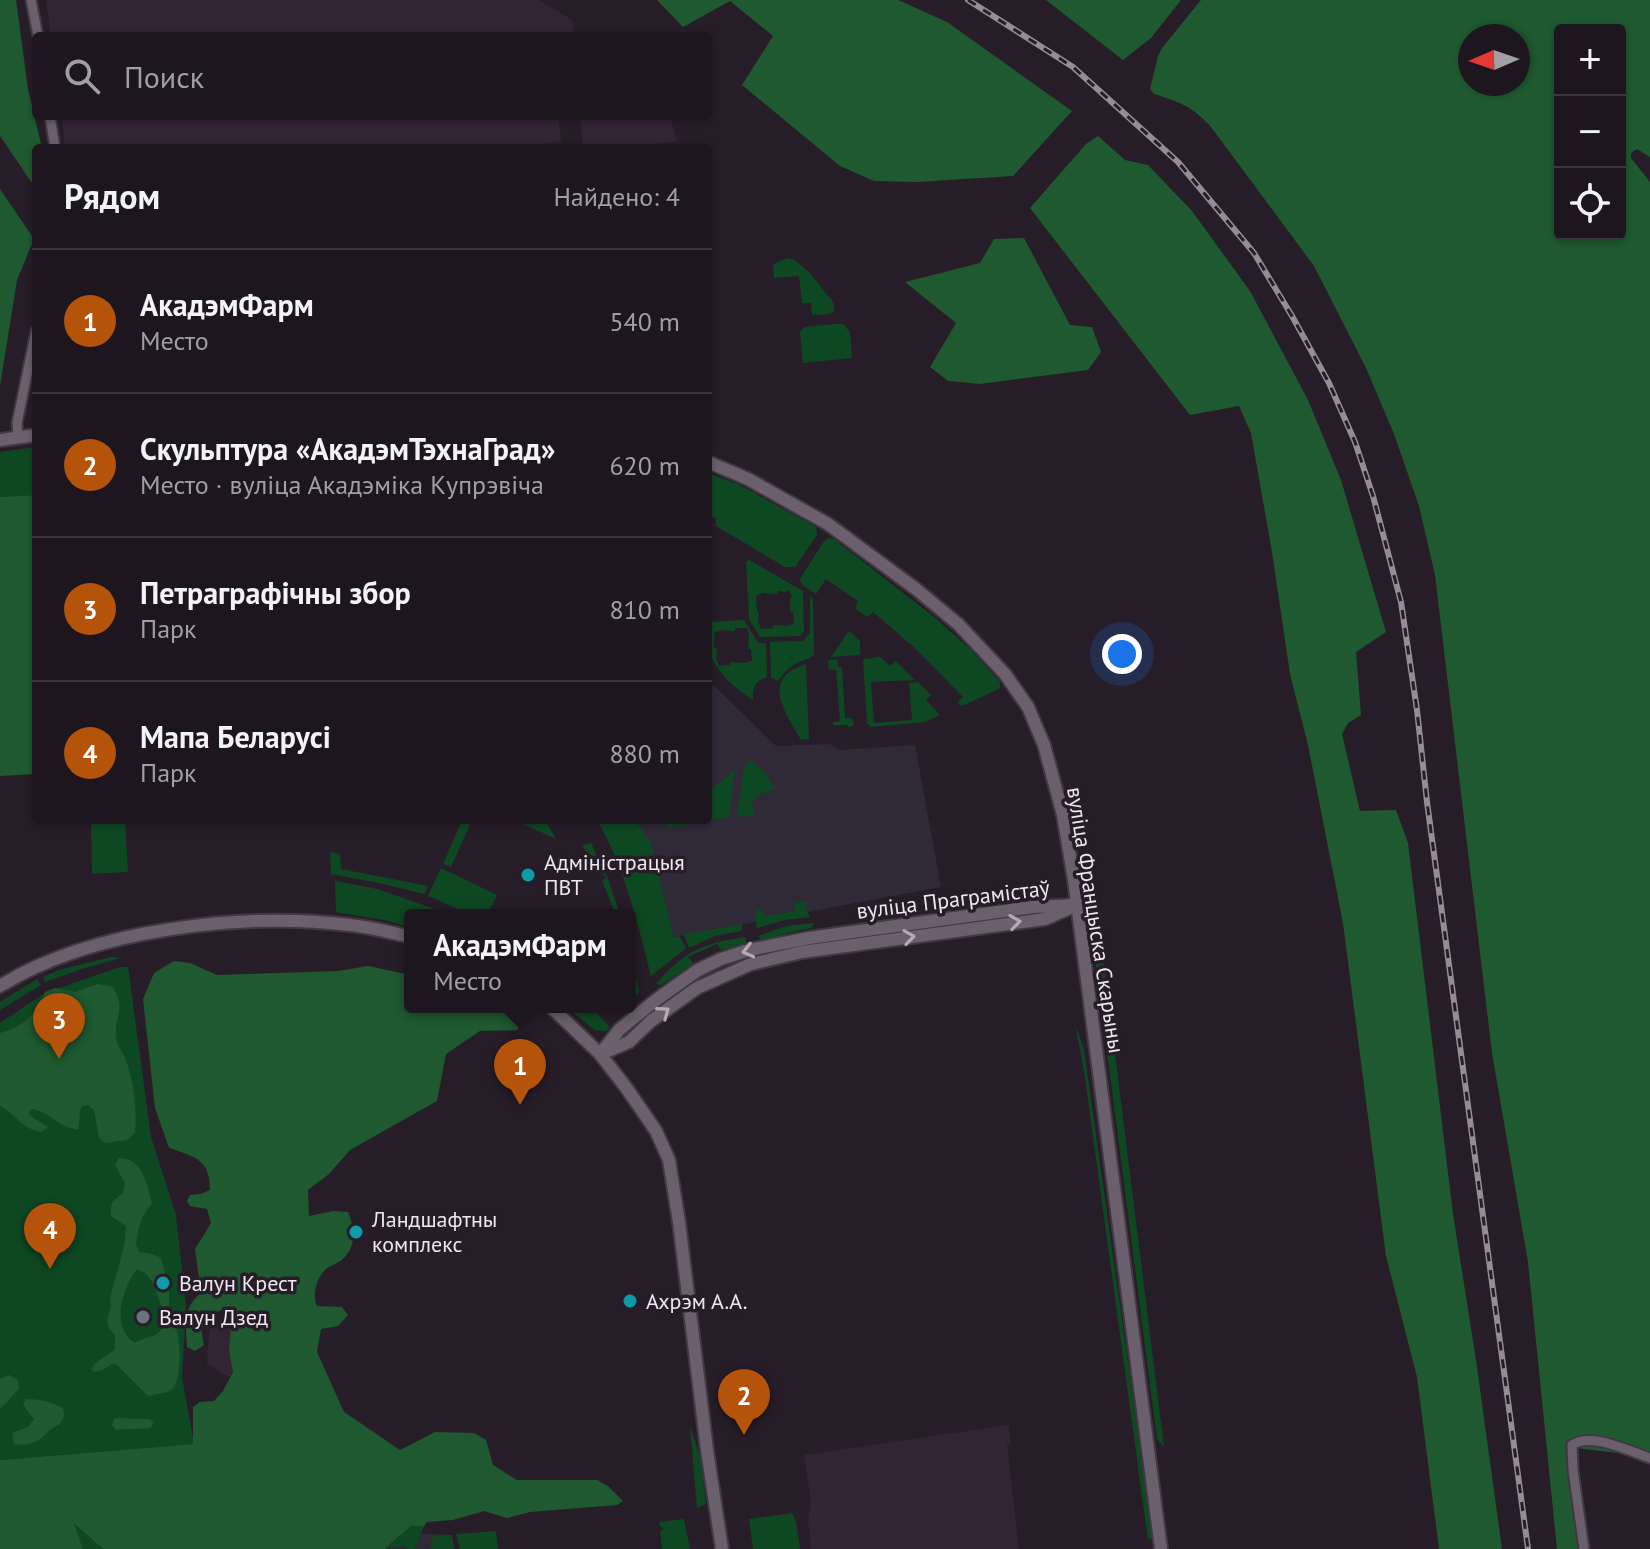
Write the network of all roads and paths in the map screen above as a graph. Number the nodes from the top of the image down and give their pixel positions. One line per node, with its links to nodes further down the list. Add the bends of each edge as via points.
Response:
1 (31, 0): 2 (street)
2 (37, 32)
3 (51, 120): 4 (street)
4 (54, 144)
5 (32, 350): 7 (street)
6 (32, 435): 7 (main road)
7 (18, 437): 8 (main road)
8 (0, 440)
9 (712, 464): 10 (main road, вуліца Францыска Скарыны, via 828,524 958,624 1005,674 1028,707 1044,745 1063,815)
10 (1077, 905): 14 (main road, вуліца Праграмістаў, via 1045,919 802,952 751,964 697,988 629,1042); 17 (main road, вуліца Францыска Скарыны)
11 (404, 936): 12 (main road, via 320,922 204,925 74,952)
12 (0, 986)
13 (557, 1013): 14 (main road)
14 (600, 1054): 16 (main road, via 656,1131 669,1160)
15 (1650, 1458): 18 (street, via 1591,1440 1572,1445)
16 (722, 1549)
17 (1161, 1549)
18 (1584, 1549)

